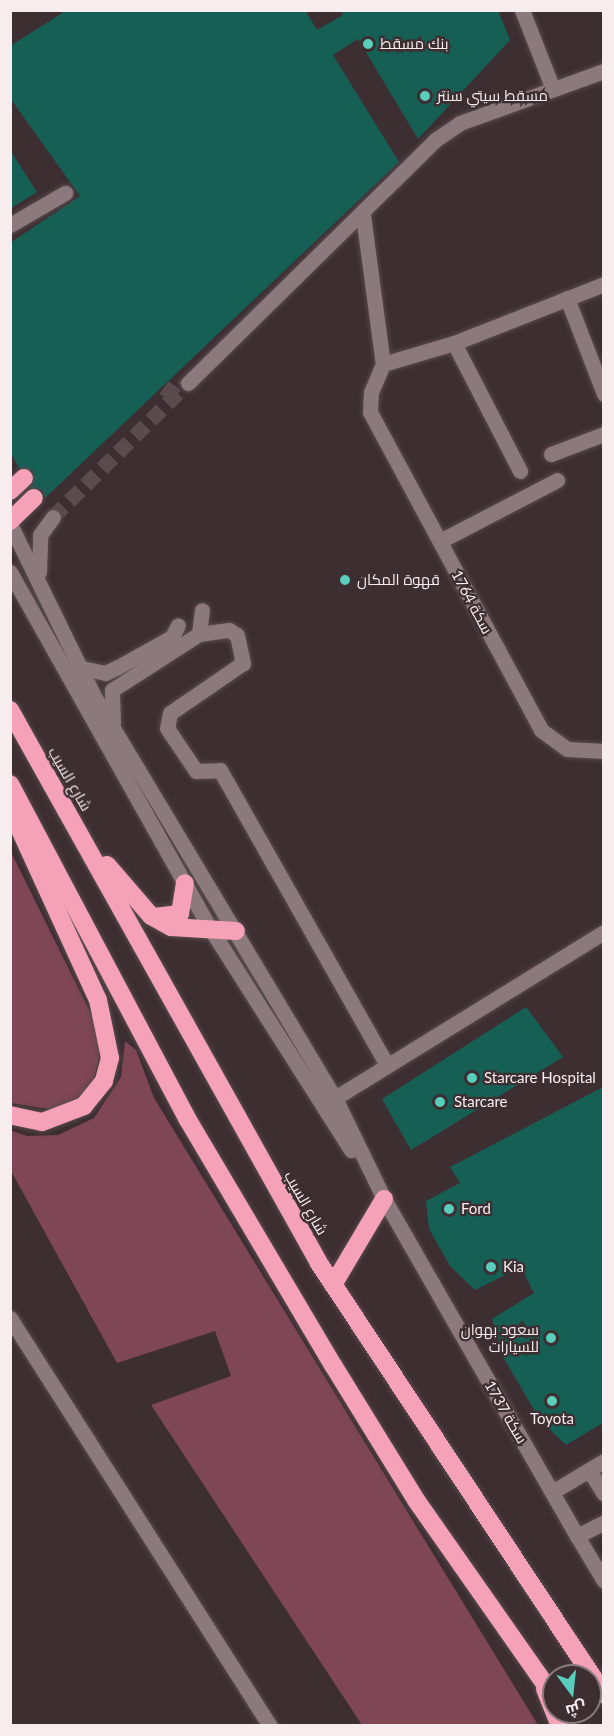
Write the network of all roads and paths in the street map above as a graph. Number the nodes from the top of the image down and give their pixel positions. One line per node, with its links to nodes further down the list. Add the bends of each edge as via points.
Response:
1 (522, 10): 3 (street)
2 (603, 71): 3 (street)
3 (553, 88): 5 (street, via 443,134)
4 (65, 193): 6 (street)
5 (363, 215): 10 (street); 11 (street)
6 (10, 225)
7 (603, 284): 8 (street)
8 (567, 298): 9 (street); 12 (street)
9 (454, 343): 10 (street); 15 (street)
10 (382, 364): 21 (street, سكة 1764, via 371,392 370,412)
11 (188, 390)
12 (603, 394)
13 (603, 434): 14 (street)
14 (551, 454)
15 (520, 471)
16 (24, 478): 18 (highway)
17 (557, 480): 21 (street)
18 (10, 491)
19 (34, 498): 20 (highway)
20 (12, 529): 23 (street); 23 (street, via 52,518 37,549)
21 (440, 541): 30 (street, سكة 1764, via 541,730 567,749)
22 (10, 572): 34 (street)
23 (40, 578): 27 (street)
24 (202, 610): 26 (street)
25 (178, 625): 27 (street, via 172,637 105,673)
26 (199, 634): 29 (street, via 112,690 109,705); 39 (street, via 229,630 237,635 243,663 170,713 167,728 196,771 220,770)
27 (77, 667): 29 (street)
28 (10, 710): 33 (highway, شارع السيب)
29 (116, 734): 37 (street)
30 (603, 751)
31 (10, 784): 52 (highway, via 188,1120 333,1365 416,1500)
32 (10, 808): 41 (highway, via 98,1000 110,1058 104,1081 84,1106 42,1122)
33 (82, 836): 35 (highway); 43 (highway, شارع السيب)
34 (185, 883): 35 (highway, via 180,914); 36 (street)
35 (151, 916): 36 (highway, via 171,927)
36 (210, 928): 37 (highway); 42 (street)
37 (236, 931): 40 (street)
38 (603, 932): 39 (street)
39 (387, 1065): 40 (street)
40 (335, 1098): 42 (street)
41 (10, 1115)
42 (384, 1199): 43 (highway); 47 (street, سكة 1737)
43 (333, 1285): 53 (highway, شارع السيب)
44 (10, 1318): 54 (street)
45 (603, 1461): 46 (street)
46 (589, 1470): 47 (street); 48 (street)
47 (552, 1492): 50 (street, سكة 1737)
48 (603, 1494)
49 (603, 1522): 50 (street)
50 (577, 1536): 51 (street, سكة 1737)
51 (603, 1581)
52 (541, 1679): 55 (highway)
53 (603, 1694)
54 (270, 1725)
55 (560, 1725)

